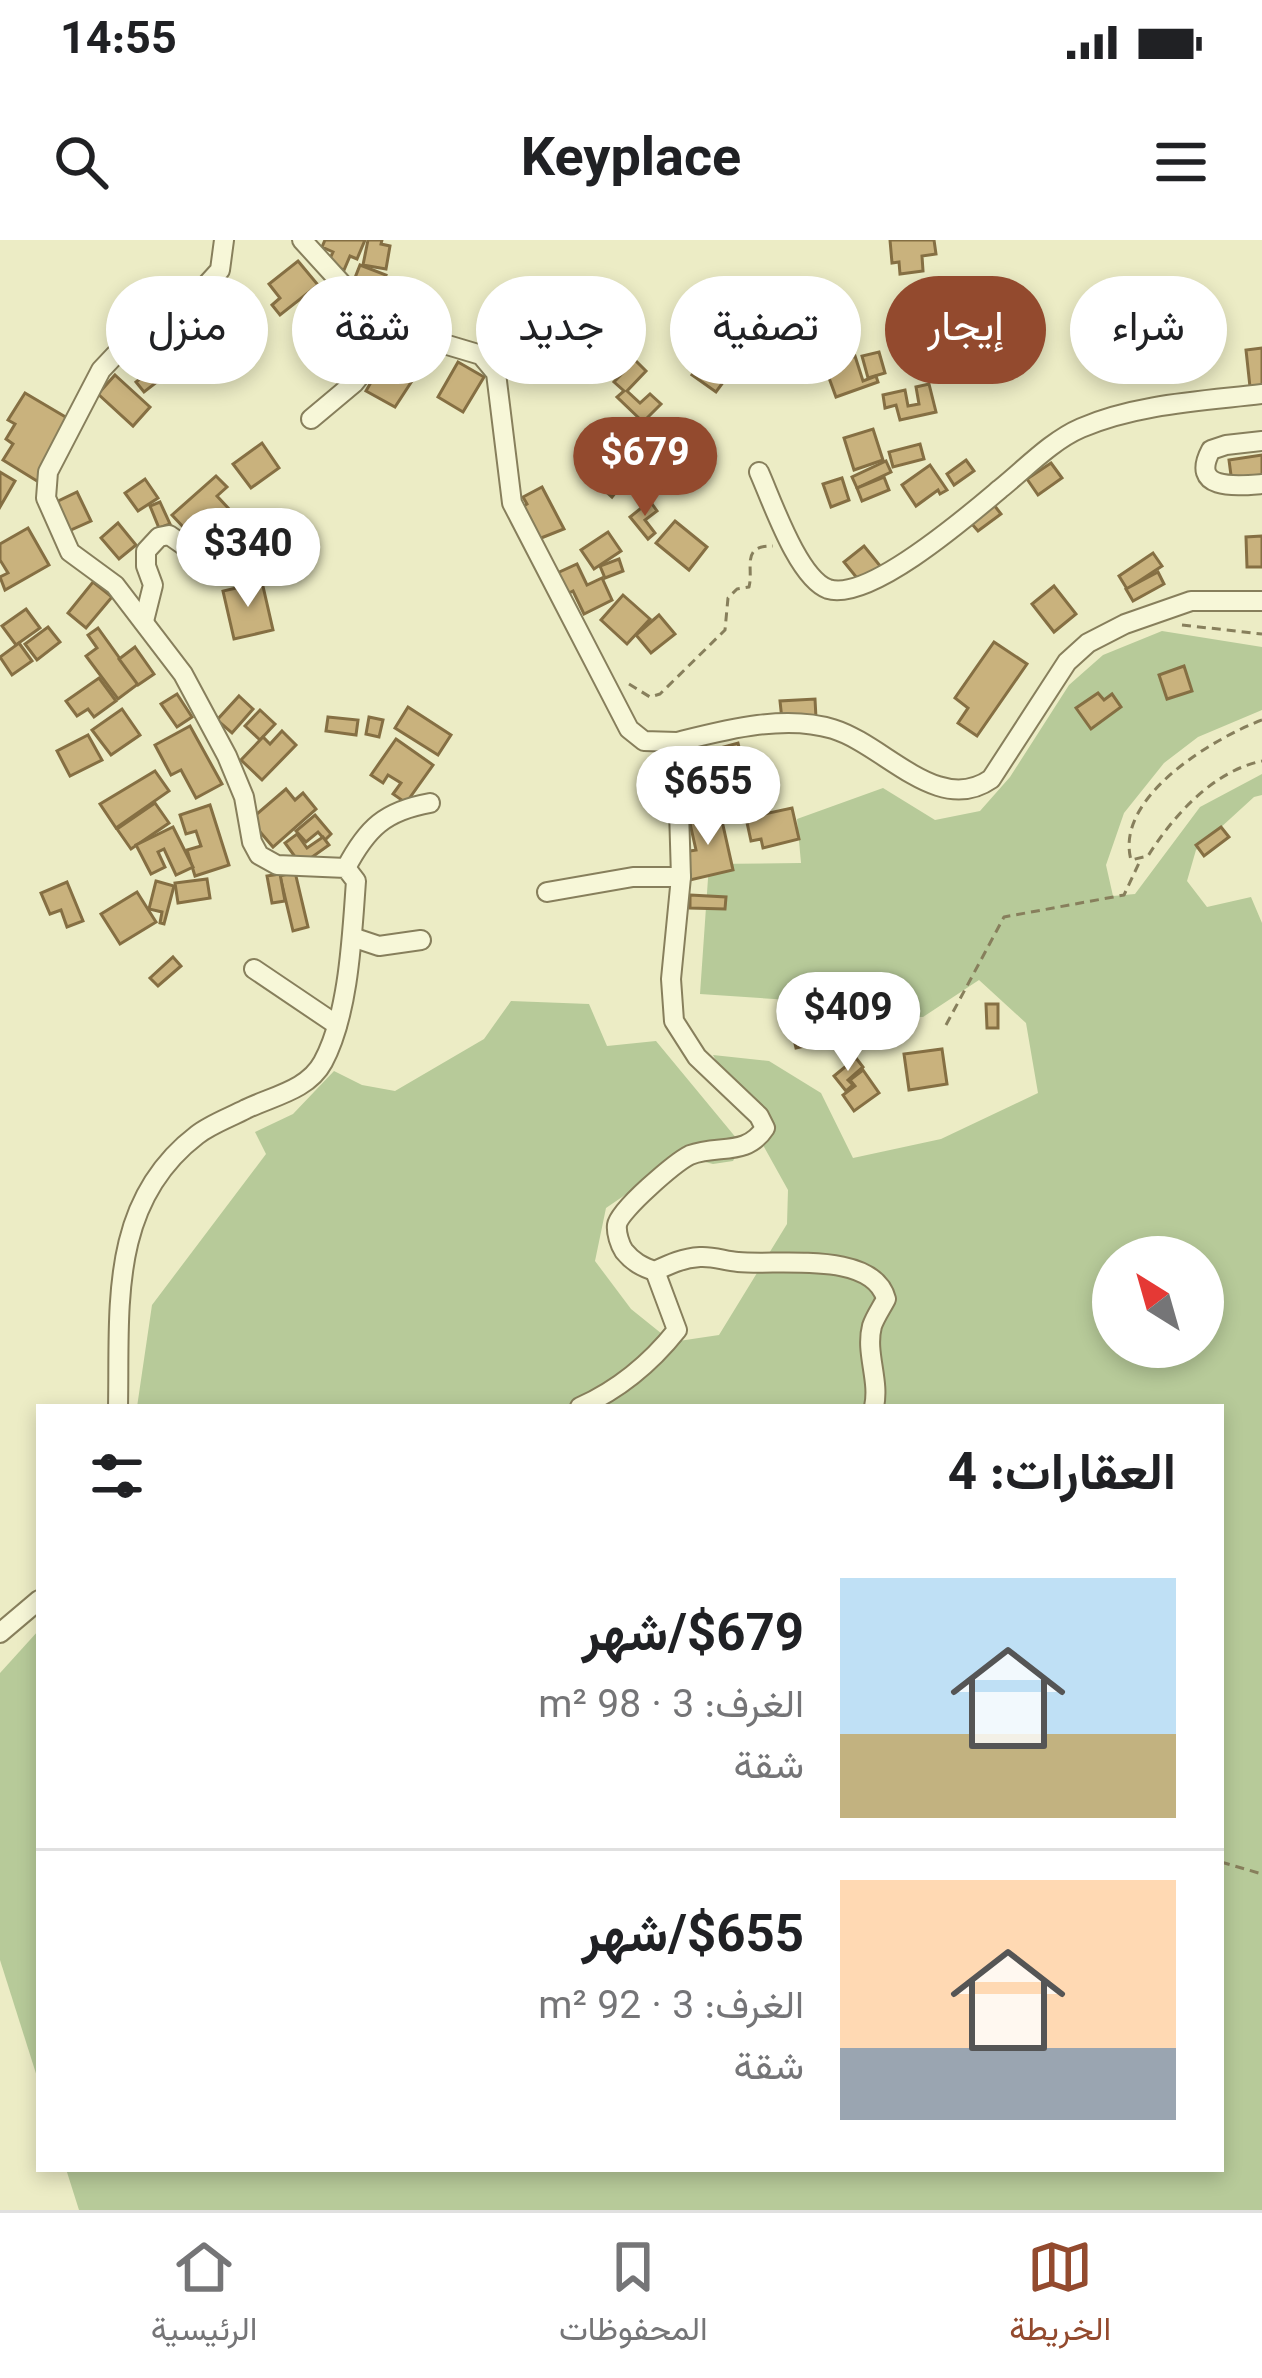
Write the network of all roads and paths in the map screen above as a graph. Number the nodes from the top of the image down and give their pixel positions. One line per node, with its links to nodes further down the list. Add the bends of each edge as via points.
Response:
1 (224, 240): 15 (street, via 220,270 200,292 101,370 48,472 46,498 70,552 115,585)
2 (302, 240): 3 (street)
3 (335, 276)
4 (452, 347): 17 (street, via 481,355 496,373 512,502)
5 (353, 384): 7 (street)
6 (1262, 394): 12 (street, via 1081,428 940,538 860,587 822,587)
7 (311, 419)
8 (1262, 441): 10 (street, via 1226,445 1205,462 1215,483)
9 (759, 472): 12 (street)
10 (1262, 484)
11 (202, 558): 15 (street, via 170,535 146,551 153,585)
12 (798, 558): 17 (path, via 775,547 750,554 751,580 728,598 725,630 660,694 650,697)
13 (1262, 601): 14 (street, via 1191,601)
14 (1170, 610): 16 (path, via 1179,624 1198,629); 19 (street, via 1125,624 1066,662 977,789 924,782 832,728 782,723)
15 (144, 622): 23 (street, via 227,756 259,855 277,865)
16 (1262, 634)
17 (599, 673): 19 (street, via 629,729 644,741)
18 (1262, 720): 22 (path, via 1178,764 1155,789 1130,831 1131,860)
19 (676, 742): 24 (street)
20 (1262, 761): 22 (path, via 1181,810)
21 (430, 803): 23 (street, via 385,818)
22 (1140, 861): 30 (path, via 1124,895 1004,917)
23 (346, 868): 26 (street, via 356,881)
24 (681, 877): 25 (street); 31 (street, via 674,1021 765,1128 741,1149 687,1156 626,1209 617,1223 620,1247)
25 (547, 892)
26 (352, 937): 27 (street, via 380,946); 29 (street)
27 (421, 940)
28 (254, 968): 29 (street)
29 (337, 1025): 32 (street, via 322,1065 295,1090 197,1135 154,1181 122,1265)
30 (946, 1025)
31 (655, 1271): 33 (street, via 677,1330 623,1384); 34 (street, via 705,1256 866,1273 886,1299 872,1327)
32 (118, 1404)
33 (586, 1404)
34 (875, 1404)
35 (36, 1603): 36 (street)
36 (0, 1633)
37 (1224, 1863): 38 (path)
38 (1262, 1874)

